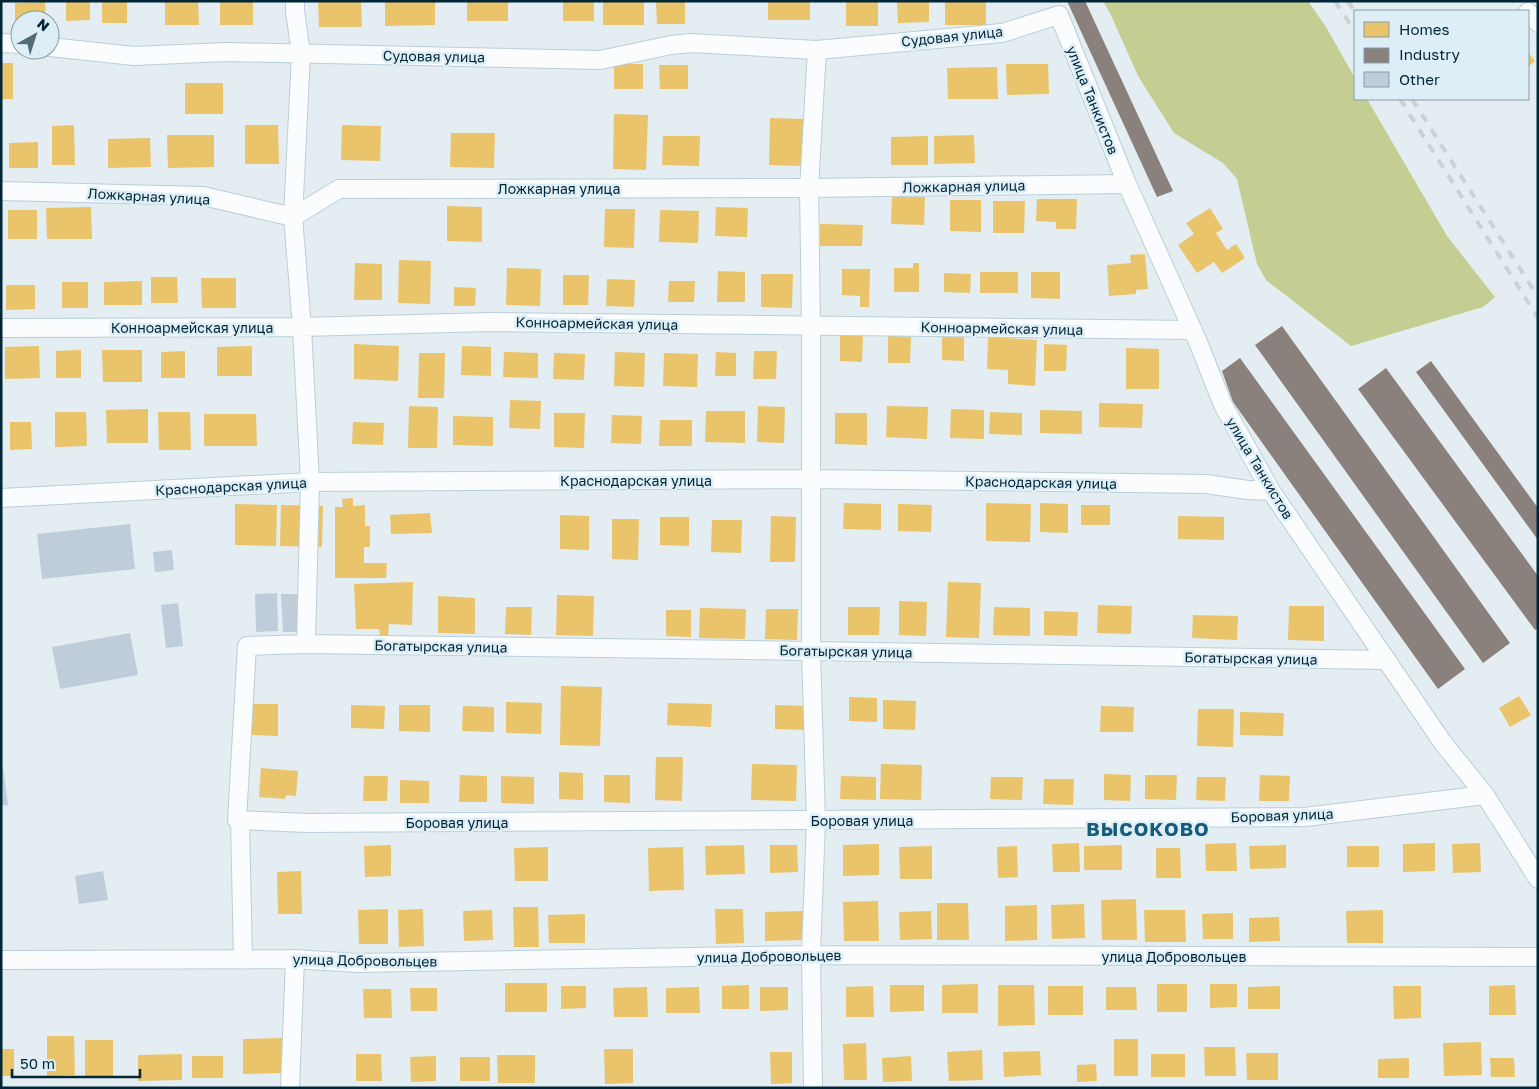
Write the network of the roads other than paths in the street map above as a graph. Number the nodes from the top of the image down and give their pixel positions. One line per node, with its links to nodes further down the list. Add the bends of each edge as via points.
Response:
1 (295, 1): 7 (street)
2 (1529, 14): 4 (street)
3 (1059, 16): 6 (street, Судовая улица, via 1002,33); 8 (street, улица Танкистов)
4 (1538, 23)
5 (60, 48): 7 (street, Судовая улица, via 134,56 226,52)
6 (817, 50): 7 (street, Судовая улица, via 691,43 600,60); 9 (street)
7 (302, 54): 11 (street)
8 (1127, 184): 9 (street, Ложкарная улица); 15 (street, улица Танкистов)
9 (809, 188): 11 (street, Ложкарная улица, via 339,189); 12 (street)
10 (1, 191): 11 (street, Ложкарная улица, via 203,196)
11 (293, 217): 13 (street)
12 (811, 326): 13 (street, Конноармейская улица, via 490,322); 15 (street, Конноармейская улица); 16 (street)
13 (302, 327): 14 (street, Конноармейская улица); 17 (street)
14 (1, 328)
15 (1193, 330): 18 (street, улица Танкистов, via 1223,405)
16 (811, 479): 17 (street, Краснодарская улица); 18 (street, Краснодарская улица, via 1206,484); 21 (street)
17 (310, 482): 19 (street, Краснодарская улица); 20 (street)
18 (1270, 491): 22 (street, улица Танкистов)
19 (1, 498)
20 (306, 644): 21 (street, Богатырская улица); 24 (street, Богатырская улица, via 247,646)
21 (811, 651): 22 (street, Богатырская улица); 25 (street)
22 (1387, 660): 23 (street, улица Танкистов, via 1443,743)
23 (1485, 795): 25 (street, Боровая улица, via 1305,817); 26 (street, улица Танкистов)
24 (237, 820): 25 (street, Боровая улица, via 307,823); 31 (street, via 240,820)
25 (816, 821): 27 (street)
26 (1538, 880)
27 (811, 955): 28 (street, улица Добровольцев); 29 (street, улица Добровольцев, via 358,963); 33 (street)
28 (1538, 957)
29 (295, 959): 31 (street, улица Добровольцев); 32 (street)
30 (1, 960): 31 (street, улица Добровольцев)
31 (243, 960)
32 (290, 1088)
33 (813, 1088)

